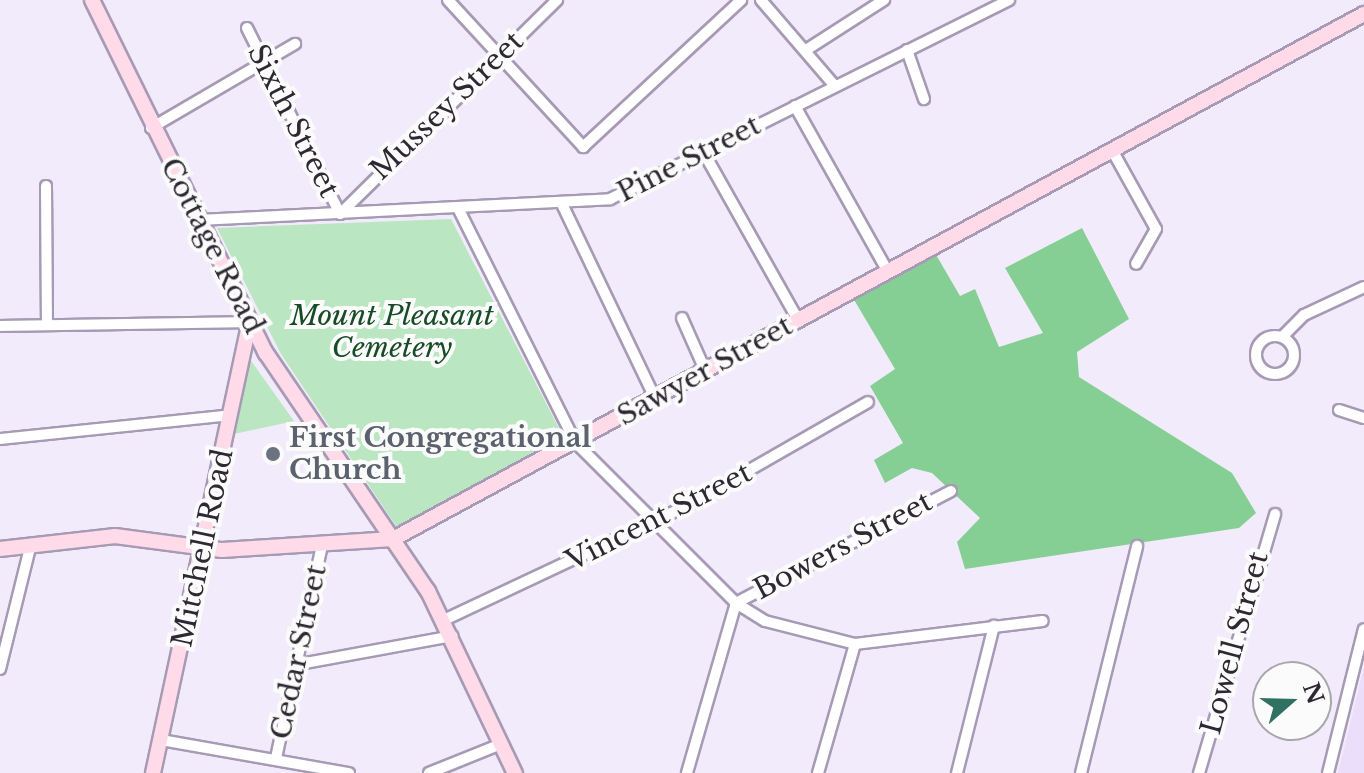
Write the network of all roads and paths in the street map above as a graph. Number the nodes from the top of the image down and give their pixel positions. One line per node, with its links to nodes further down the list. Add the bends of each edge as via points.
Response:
1 (92, 0): 18 (street, Cottage Road)
2 (448, 0): 13 (street)
3 (557, 0): 13 (street, Mussey Street)
4 (741, 0): 13 (street, via 583,147)
5 (761, 0): 11 (street)
6 (884, 0): 11 (street)
7 (1009, 0): 12 (street, Pine Street)
8 (1364, 14): 19 (street, Sawyer Street)
9 (247, 28): 14 (street, Sixth Street)
10 (295, 44): 14 (street)
11 (806, 50): 15 (street)
12 (907, 50): 15 (street, Pine Street); 16 (street)
13 (498, 55): 24 (street, Mussey Street)
14 (263, 62): 18 (street); 24 (street, Sixth Street)
15 (835, 86): 17 (street, Pine Street)
16 (924, 99)
17 (795, 106): 20 (street, Pine Street); 27 (street)
18 (151, 128): 25 (street, Cottage Road)
19 (1112, 150): 26 (street, via 1156,229); 27 (street, Sawyer Street)
20 (704, 153): 22 (street, Pine Street, via 610,199); 30 (street)
21 (46, 186): 32 (street)
22 (562, 204): 23 (street, Pine Street); 36 (street)
23 (459, 210): 24 (street, Pine Street); 42 (street)
24 (340, 214): 25 (street, Pine Street)
25 (199, 220): 31 (street, Cottage Road)
26 (1136, 264)
27 (888, 272): 30 (street, Sawyer Street)
28 (1364, 287): 34 (street, via 1304,315)
29 (682, 318): 35 (street)
30 (798, 320): 35 (street, Sawyer Street)
31 (250, 322): 32 (street); 39 (street, Mitchell Road); 46 (street, Cottage Road)
32 (47, 324): 33 (street)
33 (0, 326)
34 (1282, 337)
35 (705, 370): 36 (street, Sawyer Street)
36 (655, 398): 42 (street, Sawyer Street)
37 (868, 402): 45 (street, Vincent Street)
38 (1339, 410): 40 (street)
39 (231, 415): 41 (street); 50 (street, Mitchell Road)
40 (1364, 418)
41 (0, 439)
42 (575, 442): 45 (street); 46 (street, Sawyer Street)
43 (951, 491): 52 (street, Bowers Street)
44 (1275, 514): 72 (street, Lowell Street)
45 (657, 521): 52 (street); 53 (street, Vincent Street)
46 (393, 539): 48 (street, Sawyer Street); 53 (street, Cottage Road)
47 (31, 544): 50 (street, Sawyer Street, via 115,536); 51 (street, Sawyer Street); 60 (street)
48 (322, 545): 50 (street, Sawyer Street); 59 (street, Cedar Street)
49 (1137, 546): 71 (street)
50 (202, 547): 61 (street, Mitchell Road)
51 (0, 549)
52 (736, 603): 58 (street, via 765,621); 68 (street)
53 (444, 620): 57 (street, Cottage Road)
54 (1043, 621): 55 (street)
55 (994, 626): 58 (street); 70 (street)
56 (1364, 629): 73 (street)
57 (452, 636): 59 (street); 62 (street, Cottage Road)
58 (855, 644): 69 (street)
59 (300, 664): 63 (street, Cedar Street)
60 (0, 669)
61 (161, 740): 63 (street); 64 (street, Mitchell Road)
62 (501, 744): 66 (street); 67 (street, Cottage Road)
63 (276, 758): 65 (street)
64 (153, 773)
65 (349, 773)
66 (429, 773)
67 (515, 773)
68 (687, 773)
69 (818, 773)
70 (957, 773)
71 (1081, 773)
72 (1199, 773)
73 (1328, 773)

